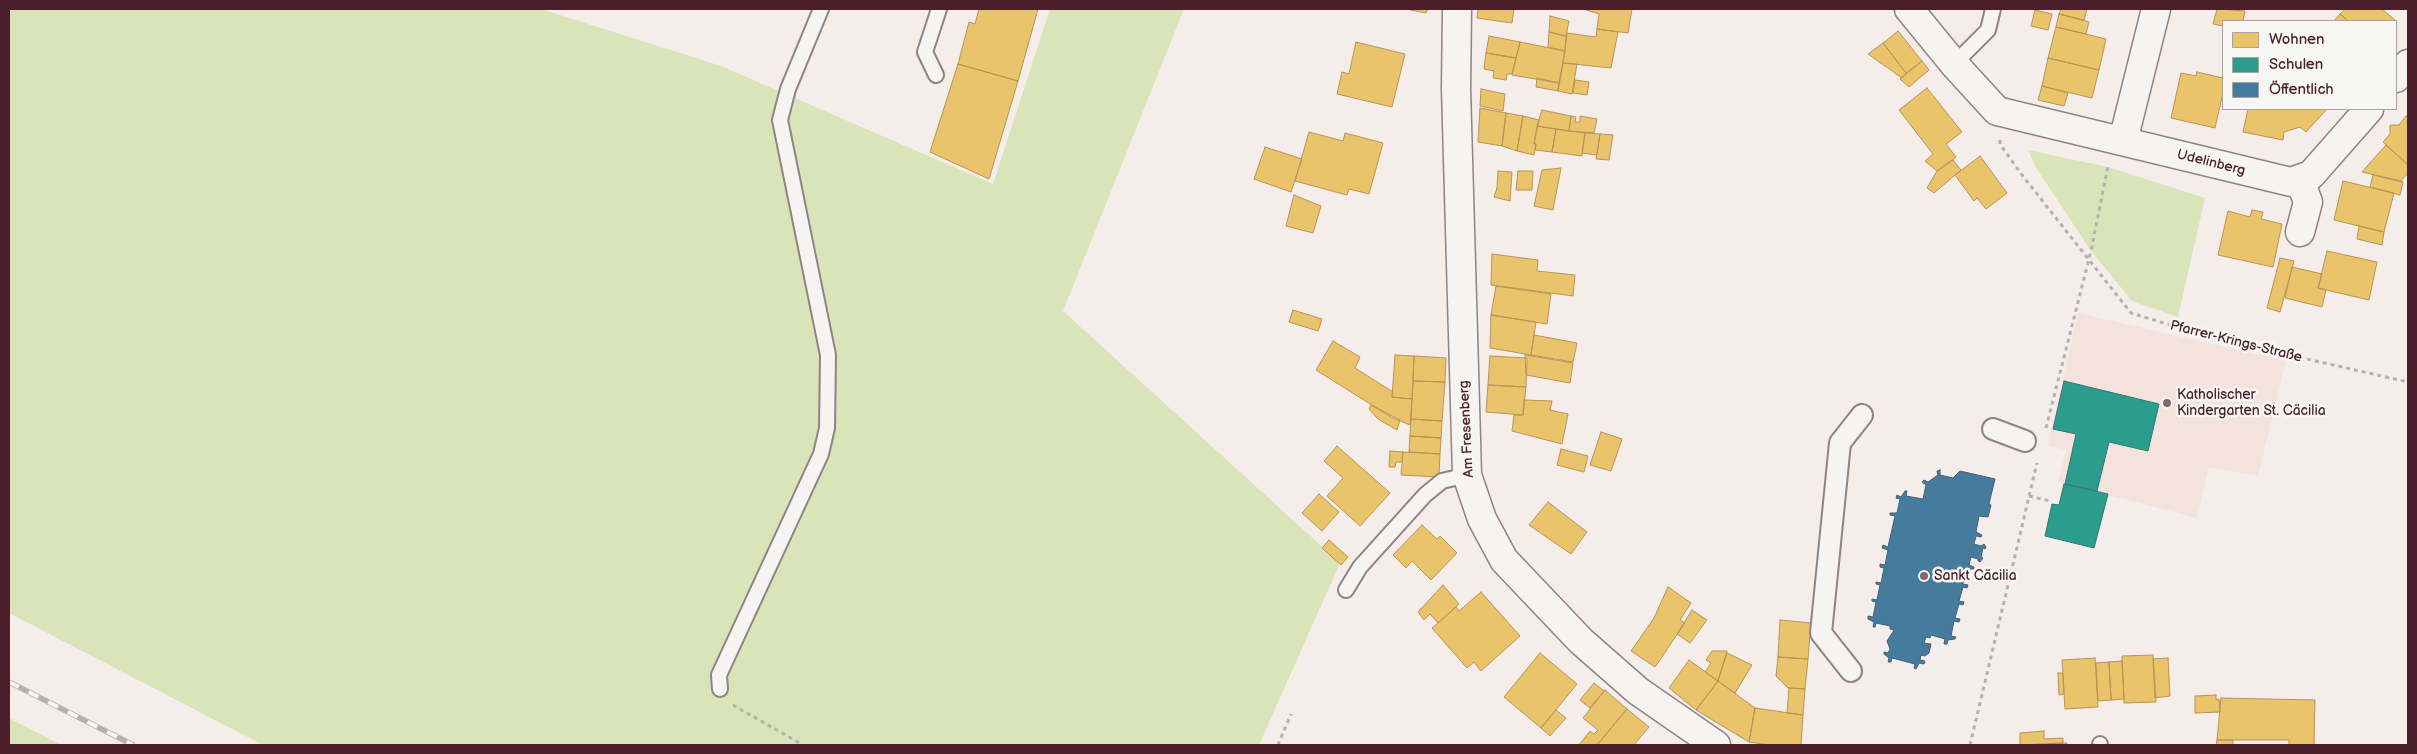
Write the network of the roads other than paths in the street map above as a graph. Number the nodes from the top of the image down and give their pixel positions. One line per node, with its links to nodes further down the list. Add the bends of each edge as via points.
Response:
1 (821, 9): 21 (lane, via 788,89 780,120 828,355 827,428 821,454 719,675)
2 (938, 9): 9 (lane, via 925,52)
3 (1457, 9): 18 (street, Am Fresenberg, via 1456,88)
4 (1909, 9): 7 (street)
5 (1993, 9): 7 (lane, via 1988,30)
6 (2156, 9): 12 (street)
7 (1954, 64): 12 (street, Udelinberg, via 1997,112)
8 (2408, 64): 10 (street)
9 (936, 75)
10 (2397, 77)
11 (2368, 110): 13 (street, via 2311,174)
12 (2119, 140): 13 (street, Udelinberg, via 2291,182)
13 (2300, 180): 14 (street, via 2308,202)
14 (2300, 232)
15 (1862, 415): 20 (street, via 1840,443 1820,633)
16 (1994, 429): 17 (street)
17 (2033, 444)
18 (1467, 475): 19 (lane, via 1442,481 1425,495 1360,567); 22 (street, Am Fresenberg, via 1482,519 1504,560 1581,641 1638,690)
19 (1346, 590)
20 (1851, 671)
21 (720, 689)
22 (1716, 745)

